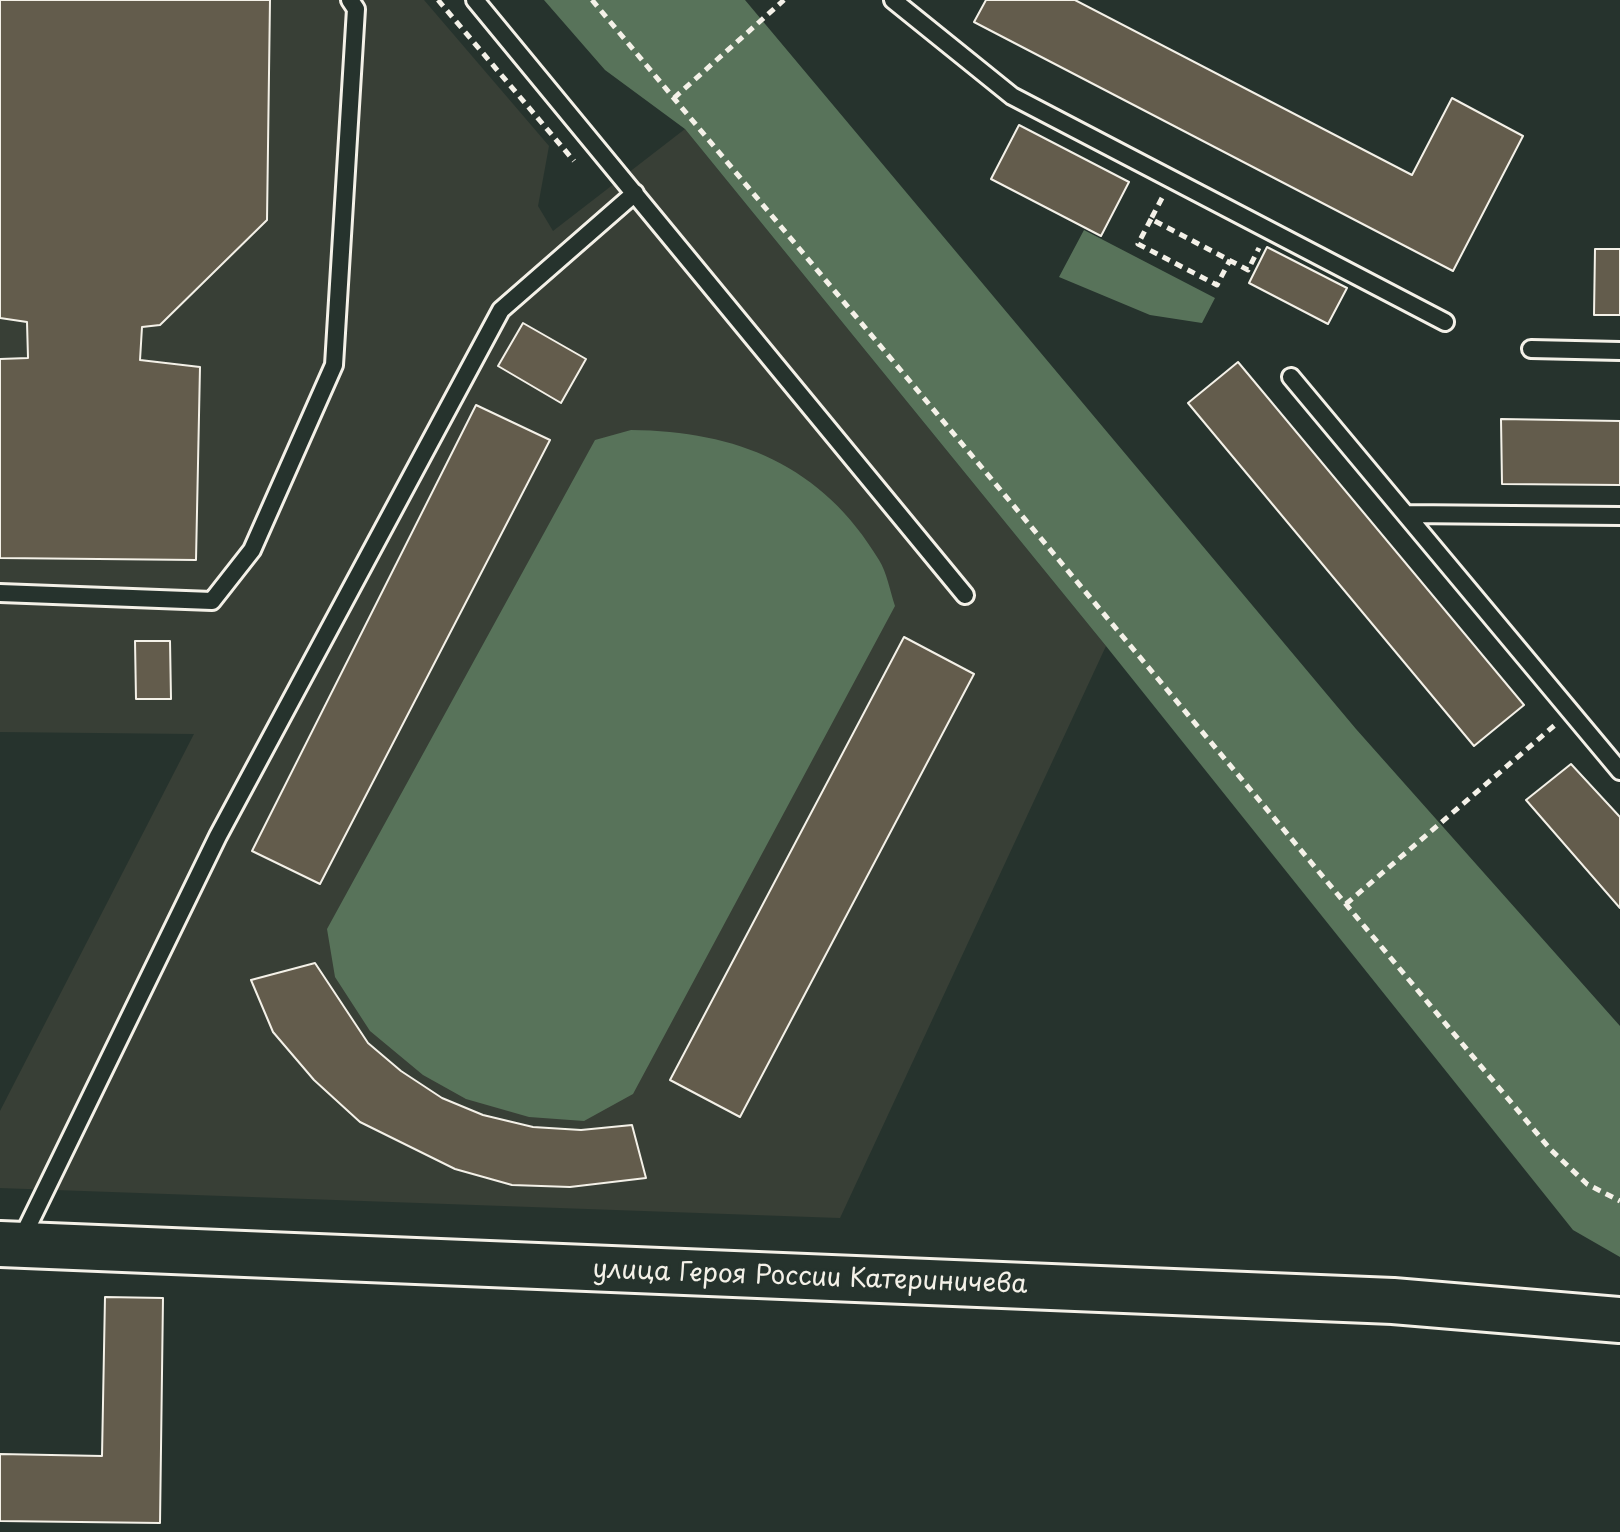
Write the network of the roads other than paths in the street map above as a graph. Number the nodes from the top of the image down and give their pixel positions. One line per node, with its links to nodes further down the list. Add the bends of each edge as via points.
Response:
1 (350, 0): 11 (lane, via 356,9 334,365 252,550 212,601)
2 (475, 0): 4 (lane)
3 (893, 0): 5 (lane, via 1012,96)
4 (635, 193): 12 (lane); 14 (lane, via 501,310 218,836)
5 (1445, 322)
6 (1531, 349): 7 (lane)
7 (1620, 351)
8 (1291, 377): 9 (lane)
9 (1406, 514): 10 (lane); 13 (lane)
10 (1620, 516)
11 (0, 593)
12 (965, 595)
13 (1620, 771)
14 (9, 1245): 15 (main road, улица Героя России Катериничева, via 1393,1301)
15 (1620, 1320)

